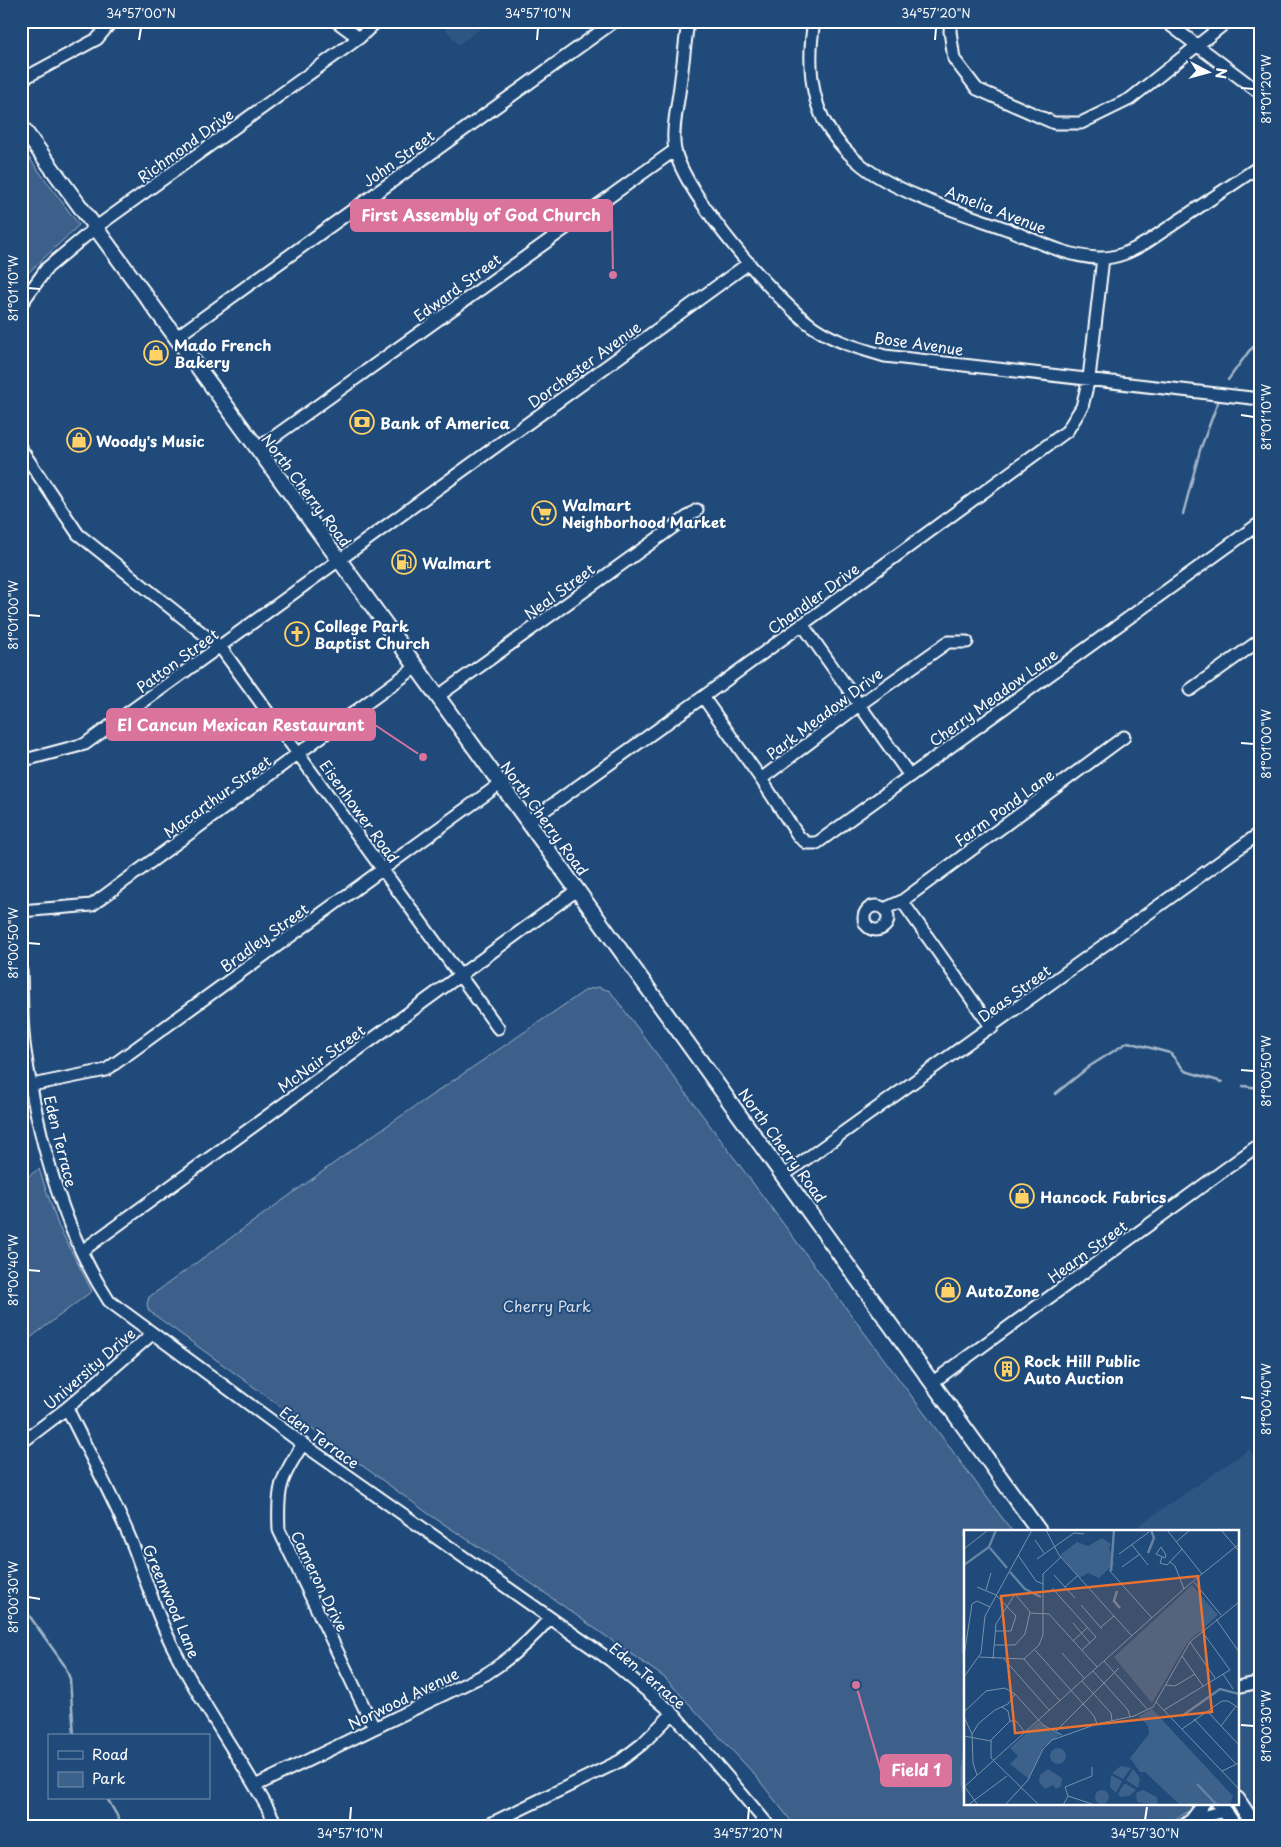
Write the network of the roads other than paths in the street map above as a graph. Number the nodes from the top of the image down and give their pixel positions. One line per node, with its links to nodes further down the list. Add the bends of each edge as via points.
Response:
1 (112, 21): 12 (street, via 97,39)
2 (336, 21): 10 (street)
3 (377, 21): 10 (street, Richmond Drive)
4 (615, 21): 21 (street, John Street)
5 (688, 21): 15 (street, Bose Avenue, via 676,114)
6 (814, 21): 18 (street, Amelia Avenue, via 811,63 818,105 830,131 873,173 906,191 1067,252)
7 (951, 21): 11 (street, via 954,59 977,89 1054,123 1081,124 1120,106)
8 (1165, 21): 11 (street)
9 (1228, 21): 11 (street)
10 (359, 38): 17 (street, Richmond Drive)
11 (1198, 45): 13 (street)
12 (21, 80)
13 (1260, 93)
14 (21, 126): 17 (main road, North Cherry Road)
15 (675, 150): 19 (street, Bose Avenue, via 696,197); 25 (street, Edward Street)
16 (1260, 166): 18 (street, Amelia Avenue, via 1148,242 1129,252)
17 (95, 228): 20 (street, Richmond Drive, via 47,268); 21 (main road, North Cherry Road)
18 (1103, 258): 22 (street, Chandler Drive)
19 (749, 263): 22 (street, Bose Avenue, via 791,310 841,342 885,356); 28 (street, Dorchester Avenue)
20 (21, 304)
21 (175, 338): 25 (main road, North Cherry Road)
22 (1089, 378): 23 (street, Bose Avenue); 29 (street, Chandler Drive, via 1082,407 1066,431)
23 (1260, 399)
24 (21, 449): 32 (street, Eisenhower Road, via 78,534)
25 (257, 449): 28 (main road, North Cherry Road)
26 (697, 510): 35 (street, Neal Street)
27 (1260, 523): 41 (street, Cherry Meadow Lane)
28 (340, 561): 32 (street, Patton Street); 33 (main road, North Cherry Road)
29 (802, 624): 36 (street, Chandler Drive); 37 (street)
30 (1260, 640): 34 (street)
31 (967, 642): 37 (street, Park Meadow Drive, via 948,642)
32 (221, 648): 39 (street, Eisenhower Road); 40 (street, Patton Street, via 85,744)
33 (416, 667): 35 (main road, North Cherry Road); 39 (street, Macarthur Street)
34 (1190, 690)
35 (437, 697): 43 (main road, North Cherry Road)
36 (703, 697): 42 (street, Park Meadow Drive); 44 (street, Chandler Drive)
37 (859, 705): 41 (street); 42 (street, Park Meadow Drive)
38 (1124, 737): 48 (street, Farm Pond Lane)
39 (300, 754): 46 (street, Eisenhower Road); 50 (street, Macarthur Street, via 92,905)
40 (21, 761)
41 (910, 776): 42 (street, Cherry Meadow Lane, via 821,841 810,844 799,837)
42 (761, 779)
43 (500, 784): 44 (main road, North Cherry Road); 46 (street, Bradley Street)
44 (528, 822): 47 (main road, North Cherry Road)
45 (1260, 833): 54 (street, Deas Street)
46 (384, 869): 52 (street, Eisenhower Road); 55 (street, Bradley Street, via 106,1070)
47 (578, 890): 52 (street, McNair Street); 57 (main road, North Cherry Road)
48 (902, 901): 49 (street, Farm Pond Lane); 54 (street)
49 (884, 909)
50 (21, 911)
51 (21, 971): 55 (street, Eden Terrace, via 24,1050)
52 (461, 976): 53 (street, Eisenhower Road); 58 (street, McNair Street)
53 (498, 1028)
54 (992, 1028): 57 (street, Deas Street)
55 (32, 1085): 58 (street, Eden Terrace, via 46,1154)
56 (1260, 1144): 60 (street, Hearn Street)
57 (784, 1175): 60 (main road, North Cherry Road)
58 (82, 1251): 59 (street, Eden Terrace, via 109,1301)
59 (152, 1334): 61 (street, University Drive); 63 (street, Eden Terrace)
60 (933, 1382): 64 (main road, North Cherry Road)
61 (67, 1408): 62 (street, University Drive); 70 (street, Greenwood Lane, via 133,1547 174,1651 193,1687)
62 (21, 1443)
63 (303, 1444): 65 (street, Eden Terrace); 69 (street, Cameron Drive, via 287,1468 278,1496 279,1530)
64 (1038, 1530)
65 (549, 1619): 68 (street, Eden Terrace, via 610,1660); 69 (street, Norwood Avenue, via 510,1659 486,1674)
66 (1260, 1682): 67 (street)
67 (1238, 1687)
68 (673, 1713): 76 (street, via 642,1744 620,1760); 77 (street, Eden Terrace)
69 (374, 1728): 70 (street, Norwood Avenue)
70 (257, 1785): 75 (street, Greenwood Lane)
71 (1238, 1800): 79 (main road)
72 (1203, 1804): 74 (street)
73 (1222, 1807): 74 (street); 78 (main road)
74 (1187, 1823)
75 (277, 1826)
76 (486, 1826)
77 (769, 1826)
78 (1234, 1826)
79 (1255, 1826)

